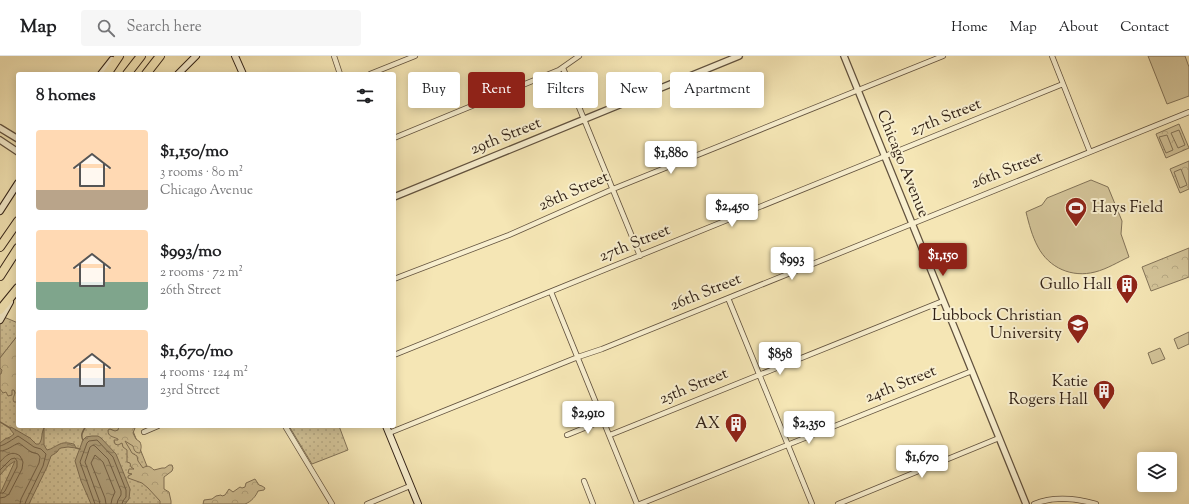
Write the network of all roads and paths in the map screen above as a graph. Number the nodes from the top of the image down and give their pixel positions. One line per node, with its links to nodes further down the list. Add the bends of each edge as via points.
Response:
1 (117, 56): 14 (main road); 15 (highway)
2 (141, 56): 16 (highway)
3 (160, 56): 17 (highway)
4 (196, 56): 18 (main road)
5 (236, 56): 19 (main road)
6 (334, 56): 20 (street)
7 (415, 56): 21 (street)
8 (579, 56): 13 (street)
9 (739, 56): 25 (street, 29th Street)
10 (844, 56): 23 (street, Chicago Avenue)
11 (943, 56): 23 (street, 28th Street)
12 (1052, 56): 22 (street)
13 (563, 68): 25 (street); 27 (street)
14 (103, 72)
15 (108, 72)
16 (129, 72)
17 (148, 72)
18 (180, 72)
19 (242, 72)
20 (339, 72)
21 (375, 72)
22 (1063, 84): 31 (street); 32 (street, 27th Street)
23 (858, 90): 32 (street, Chicago Avenue); 34 (street, 28th Street)
24 (1189, 112): 31 (street, 26th Street)
25 (585, 119): 34 (street); 35 (street, 29th Street)
26 (0, 128): 28 (street)
27 (396, 137)
28 (16, 138)
29 (0, 140): 30 (street)
30 (16, 151)
31 (1090, 152): 38 (street, 26th Street)
32 (885, 157): 38 (street, Chicago Avenue); 41 (street, 27th Street)
33 (16, 186): 36 (main road)
34 (613, 189): 41 (street); 43 (street, 28th Street, via 508,235)
35 (396, 196)
36 (0, 211)
37 (16, 224): 39 (highway)
38 (912, 224): 47 (street, 26th Street); 48 (street, Chicago Avenue)
39 (0, 247)
40 (16, 251): 42 (highway)
41 (640, 256): 46 (street, 27th Street)
42 (0, 276)
43 (396, 278)
44 (16, 290): 49 (highway)
45 (16, 292): 50 (main road)
46 (551, 292): 51 (street, 27th Street); 52 (street)
47 (728, 298): 52 (street, 26th Street); 54 (street)
48 (943, 301): 53 (street, Chicago Avenue); 54 (street, 25th Street)
49 (0, 310)
50 (0, 320)
51 (396, 354)
52 (578, 357): 55 (street); 60 (street, 26th Street)
53 (972, 370): 63 (street, Chicago Avenue); 64 (street, 24th Street)
54 (760, 375): 62 (street, 25th Street); 64 (street)
55 (604, 420): 61 (street); 62 (street)
56 (153, 428): 59 (street)
57 (286, 428): 68 (street)
58 (387, 428): 60 (main road)
59 (144, 432)
60 (389, 433): 66 (main road)
61 (567, 435)
62 (610, 435): 72 (street)
63 (999, 438): 74 (street); 75 (street, Chicago Avenue)
64 (788, 444): 72 (street, 24th Street); 73 (street)
65 (584, 481): 71 (street)
66 (410, 486): 67 (street); 70 (main road)
67 (376, 502): 69 (street)
68 (332, 504)
69 (367, 504)
70 (418, 504)
71 (593, 504)
72 (638, 504)
73 (812, 504)
74 (838, 504)
75 (1026, 504)
76 (1034, 504): 77 (street, via 1062,498)
77 (1096, 504)

